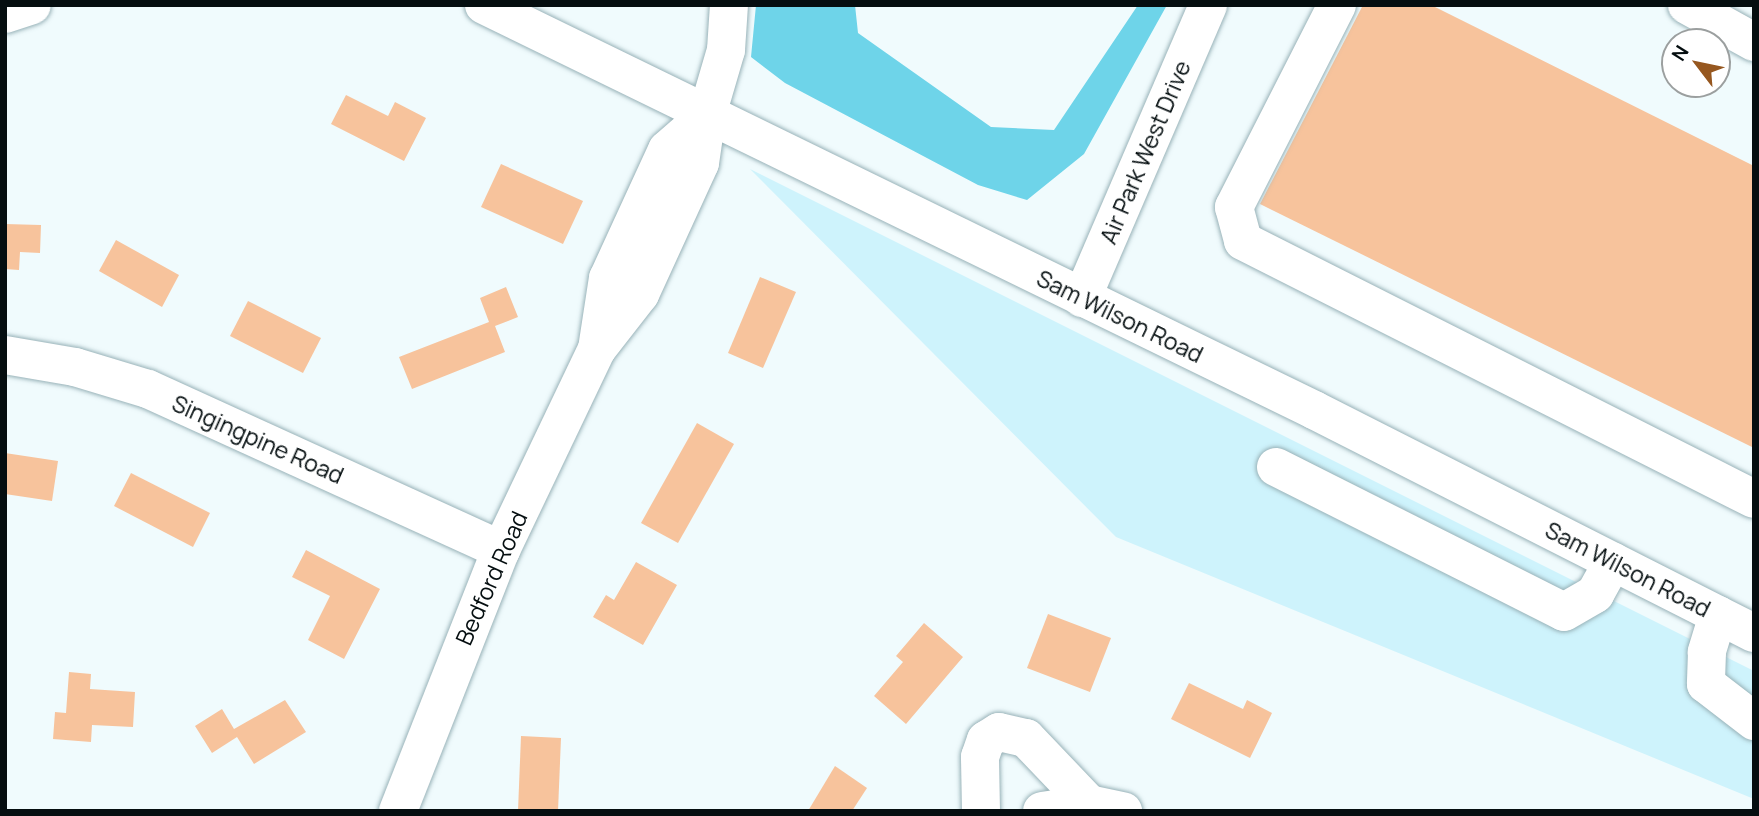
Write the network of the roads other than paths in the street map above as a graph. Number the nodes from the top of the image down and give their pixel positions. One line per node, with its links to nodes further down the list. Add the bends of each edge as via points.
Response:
1 (32, 5): 7 (street)
2 (484, 5): 9 (street, Sam Wilson Road)
3 (729, 5): 9 (street, Bedford Road, via 726,50)
4 (1208, 5): 10 (street, Air Park West Drive)
5 (1337, 5): 13 (street, via 1234,207 1243,241)
6 (1687, 5): 8 (street)
7 (5, 14)
8 (1754, 42)
9 (706, 115): 10 (street, Sam Wilson Road); 14 (street, Bedford Road, via 700,163 645,282 597,349)
10 (1082, 298): 15 (street, Sam Wilson Road)
11 (5, 355): 14 (street, Singingpine Road, via 75,367 148,389)
12 (1276, 467): 15 (street, via 1564,612 1595,594)
13 (1754, 499)
14 (501, 550): 20 (street, Bedford Road)
15 (1613, 562): 16 (street, Sam Wilson Road)
16 (1718, 615): 17 (street, Sam Wilson Road); 18 (street, via 1707,652 1706,684)
17 (1754, 633)
18 (1754, 720)
19 (1106, 808): 21 (street, via 1026,738 999,732 986,740 980,757); 22 (street)
20 (398, 811)
21 (981, 811)
22 (1042, 811)

